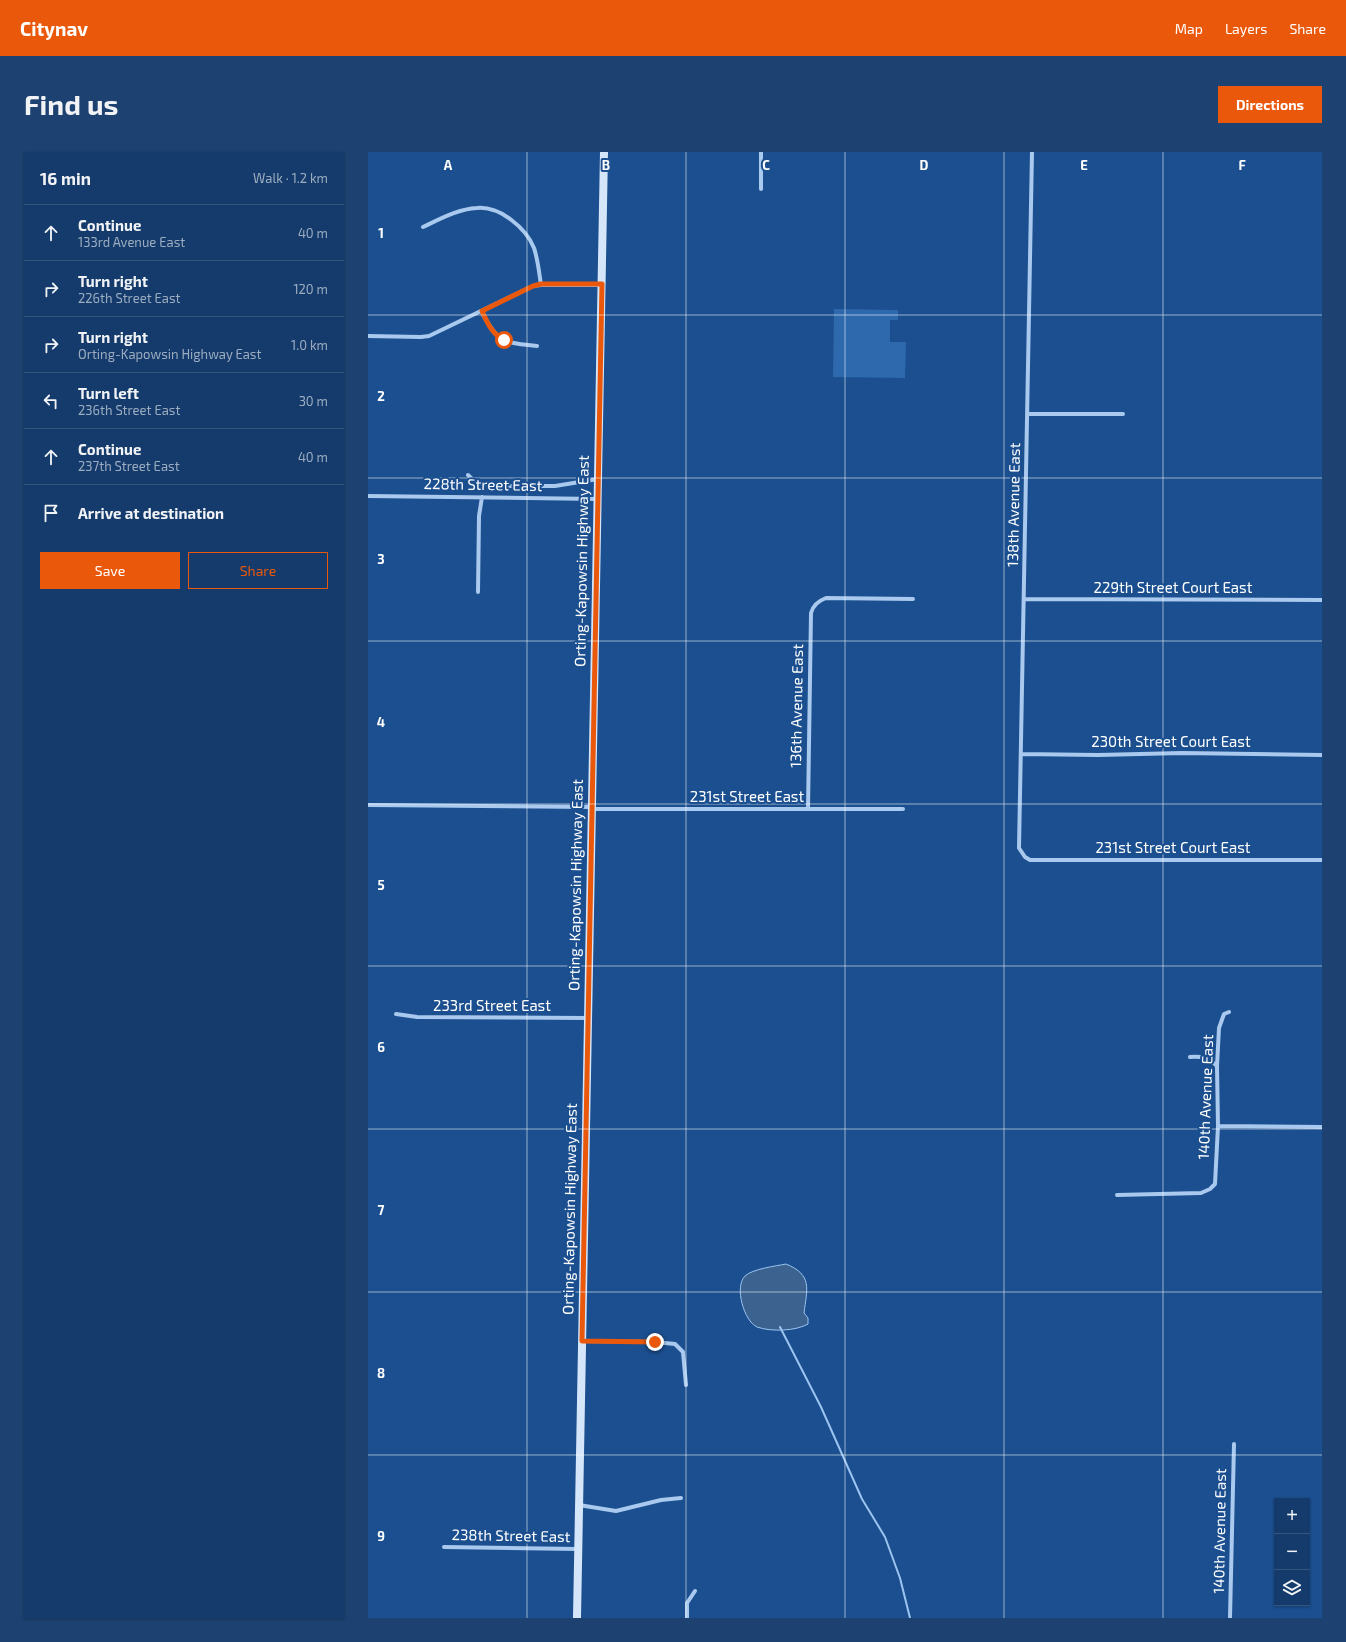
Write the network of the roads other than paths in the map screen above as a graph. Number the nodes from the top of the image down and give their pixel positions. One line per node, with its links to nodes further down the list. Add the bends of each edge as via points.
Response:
1 (604, 152): 7 (main road, Orting-Kapowsin Highway East)
2 (761, 152): 4 (street)
3 (1032, 152): 11 (street, 138th Avenue East)
4 (760, 190)
5 (422, 227): 6 (street, via 469,209 493,209 513,222 530,241 537,259)
6 (541, 284): 7 (street); 8 (street, via 520,291)
7 (602, 284): 14 (main road, Orting-Kapowsin Highway East)
8 (482, 311): 9 (street, via 429,336); 10 (street, via 497,336 512,342)
9 (368, 336)
10 (538, 346)
11 (1028, 414): 12 (street); 20 (street, 138th Avenue East)
12 (1123, 414)
13 (468, 475): 14 (street, via 481,484 508,486 555,486)
14 (598, 479): 17 (main road, Orting-Kapowsin Highway East)
15 (368, 496): 16 (street, 228th Street East)
16 (482, 497): 17 (street, 228th Street East); 18 (street, via 479,516)
17 (597, 499): 25 (main road, Orting-Kapowsin Highway East)
18 (478, 592)
19 (913, 598): 26 (street, 136th Avenue East, via 826,598 814,605 811,613)
20 (1024, 599): 21 (street, 229th Street Court East); 22 (street, 138th Avenue East)
21 (1322, 600)
22 (1021, 754): 23 (street, 230th Street Court East); 28 (street, 138th Avenue East, via 1018,841)
23 (1322, 755)
24 (368, 805): 25 (street, 231st Street East)
25 (592, 808): 26 (street, 231st Street East); 32 (main road, Orting-Kapowsin Highway East)
26 (808, 809): 27 (street, 231st Street East)
27 (903, 809)
28 (1025, 857): 29 (street, 231st Street Court East, via 1030,860)
29 (1322, 860)
30 (1229, 1012): 34 (street, 140th Avenue East, via 1224,1014 1220,1028)
31 (396, 1014): 32 (street, 233rd Street East, via 417,1017)
32 (588, 1018): 38 (main road, Orting-Kapowsin Highway East)
33 (1190, 1057): 34 (street, via 1208,1058)
34 (1217, 1066): 35 (street, 140th Avenue East)
35 (1218, 1126): 36 (street); 37 (street, 140th Avenue East, via 1216,1179 1212,1186 1201,1193)
36 (1322, 1127)
37 (1117, 1195)
38 (582, 1341): 39 (street, via 675,1344 684,1352); 42 (main road, Orting-Kapowsin Highway East)
39 (686, 1385)
40 (1234, 1444): 48 (street, 140th Avenue East)
41 (681, 1498): 42 (street, via 616,1511)
42 (579, 1505): 44 (main road, Orting-Kapowsin Highway East)
43 (444, 1547): 44 (street, 238th Street East)
44 (578, 1549): 46 (main road, Orting-Kapowsin Highway East)
45 (696, 1591): 47 (street, via 687,1603)
46 (577, 1618)
47 (687, 1618)
48 (1230, 1618)

